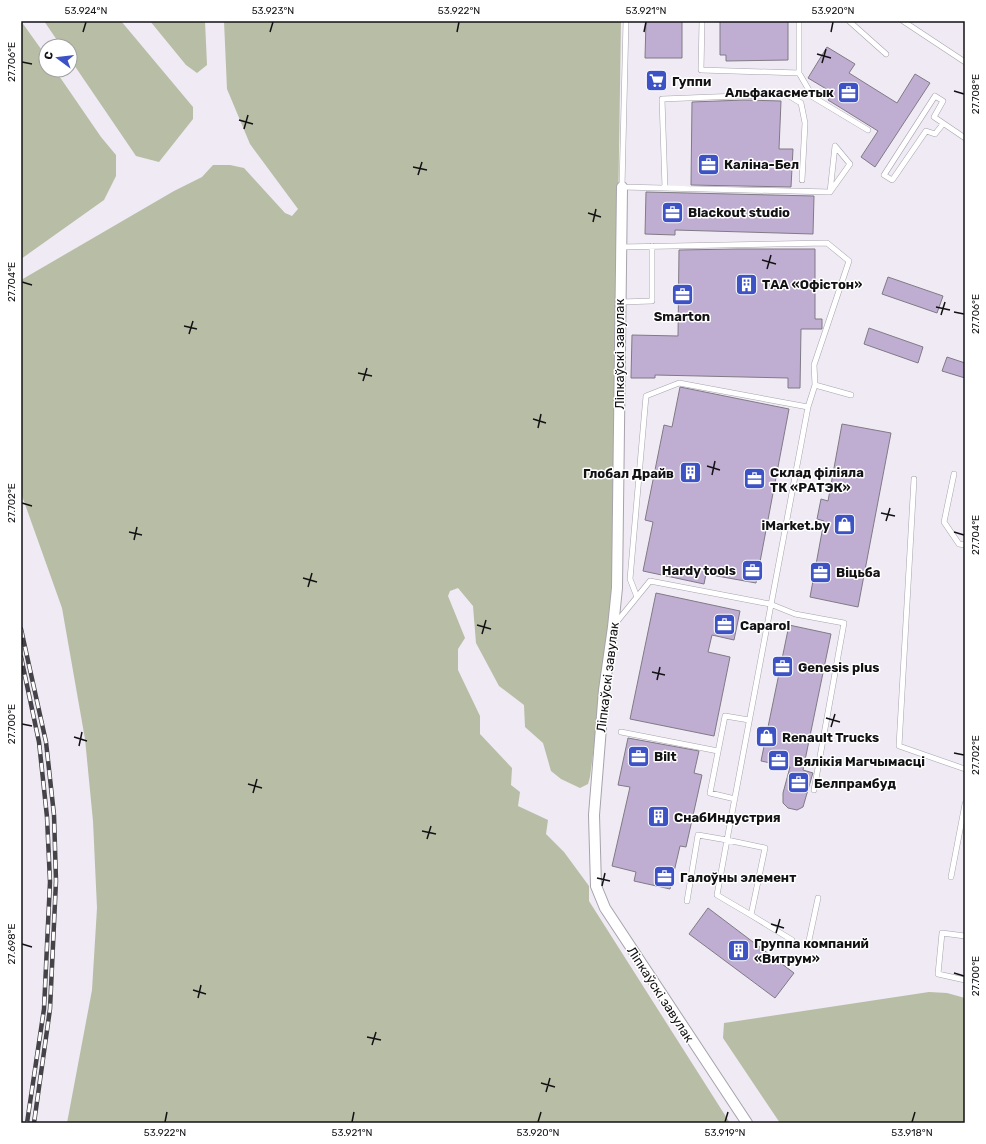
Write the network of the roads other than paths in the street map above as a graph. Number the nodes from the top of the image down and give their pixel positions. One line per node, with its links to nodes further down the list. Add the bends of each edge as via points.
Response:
1 (626, 21): 13 (lane)
2 (702, 21): 8 (lane, via 701,70)
3 (799, 21): 8 (lane)
4 (849, 21): 6 (lane)
5 (903, 21): 7 (lane)
6 (886, 54)
7 (965, 62)
8 (799, 73): 10 (lane, via 813,97)
9 (943, 124): 9 (lane, via 934,117 943,101 935,96 884,175 894,180 926,131 935,134); 11 (lane)
10 (868, 130)
11 (965, 138)
12 (802, 180): 14 (lane, via 805,123 801,102 786,94 662,99)
13 (622, 187): 14 (lane); 17 (street, Ліпкаўскі завулак)
14 (665, 188): 15 (lane)
15 (830, 192): 15 (lane, via 850,164 835,146 831,184)
16 (652, 246): 17 (lane); 18 (lane, via 652,301); 19 (lane, via 827,242 850,261 814,365)
17 (620, 247): 18 (street, Ліпкаўскі завулак)
18 (620, 302): 27 (street, Ліпкаўскі завулак, via 617,588)
19 (815, 385): 20 (lane); 21 (lane)
20 (851, 395)
21 (808, 407): 25 (lane, via 679,384 646,396 630,579); 26 (lane)
22 (954, 474): 24 (lane, via 944,522 959,544)
23 (914, 479): 31 (lane, via 899,746)
24 (965, 545)
25 (637, 597): 26 (lane, via 650,581); 27 (lane)
26 (770, 604): 28 (lane); 32 (lane, via 794,614 844,623)
27 (613, 627): 44 (street, Ліпкаўскі завулак, via 604,690 594,815 596,886 605,908)
28 (749, 720): 30 (lane, via 725,716); 33 (lane)
29 (621, 732): 30 (lane)
30 (718, 751): 33 (lane, via 710,793)
31 (965, 769)
32 (814, 790)
33 (735, 799): 35 (lane)
34 (965, 804): 36 (lane)
35 (728, 840): 38 (lane, via 698,834); 39 (lane, via 717,895); 39 (lane, via 765,848)
36 (951, 877)
37 (818, 898): 42 (lane)
38 (687, 901)
39 (751, 915): 41 (lane)
40 (965, 936): 43 (lane, via 942,933 938,974)
41 (792, 940)
42 (808, 945)
43 (965, 980)
44 (747, 1123)

